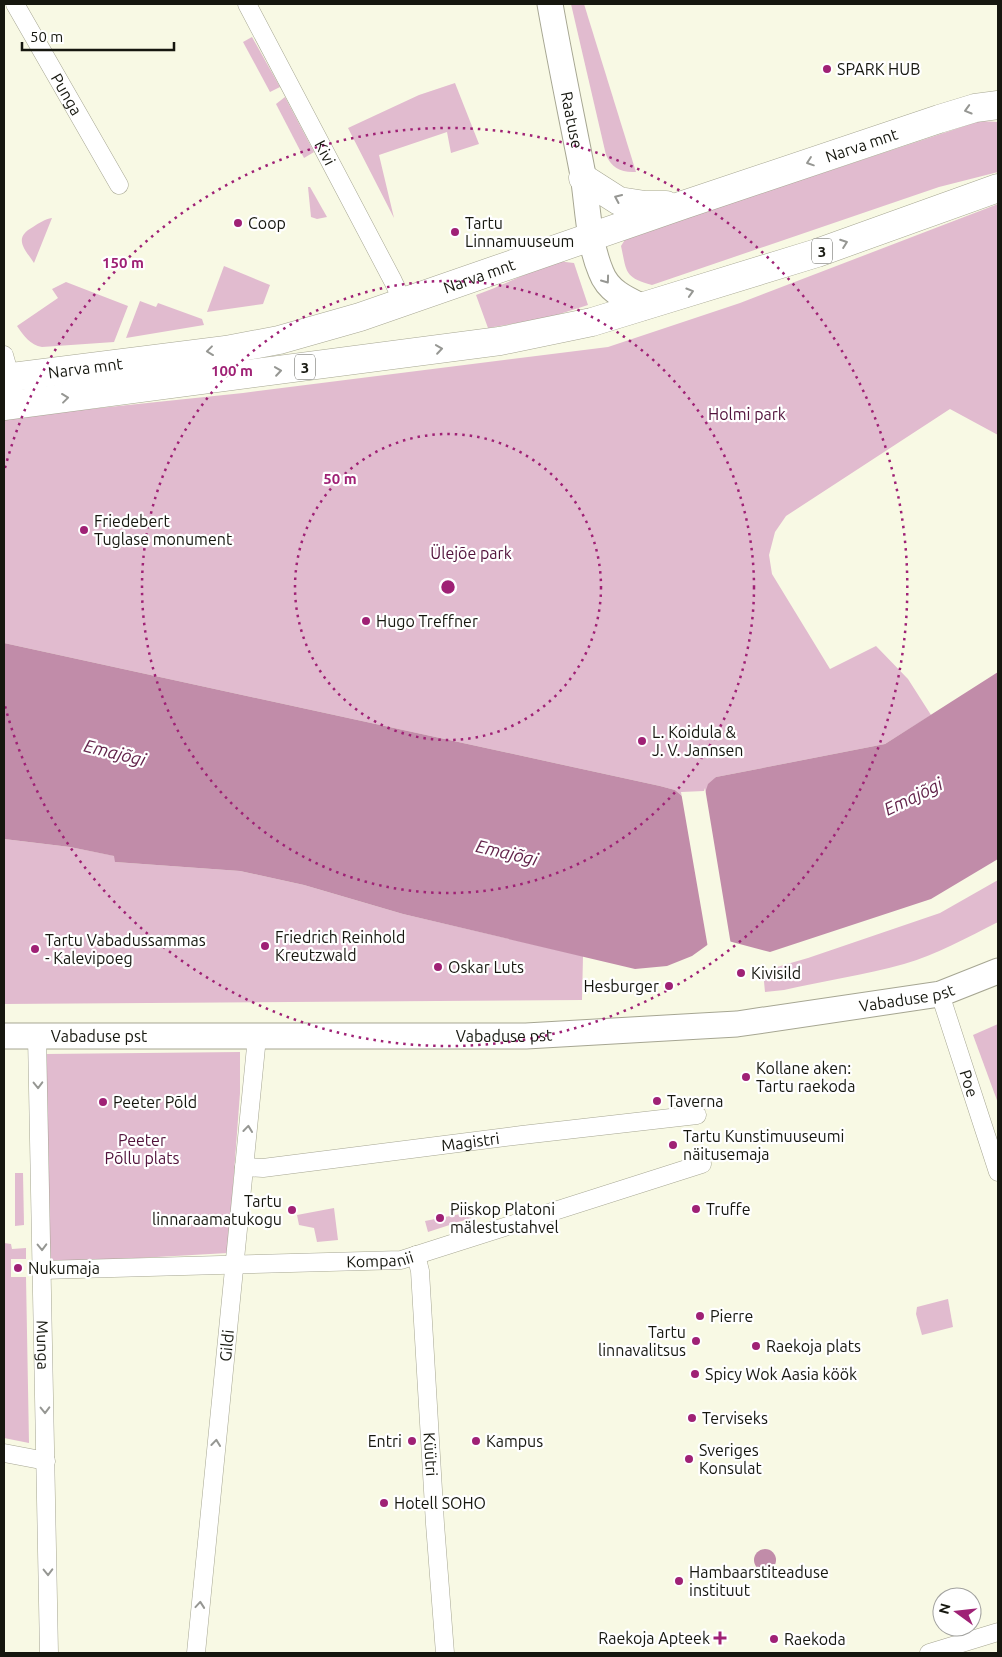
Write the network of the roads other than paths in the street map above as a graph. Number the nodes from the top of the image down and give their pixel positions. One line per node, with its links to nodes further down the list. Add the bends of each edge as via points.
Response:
1 (14, 4): 6 (street, Punga)
2 (247, 4): 10 (street, Kivi)
3 (550, 4): 5 (main road, Raatuse)
4 (998, 105): 8 (highway, Narva mnt / 3, one-way to 8, via 939,119)
5 (583, 178): 8 (highway, one-way to 5, via 619,201); 9 (main road, Raatuse)
6 (119, 185)
7 (998, 188): 11 (highway, Narva mnt / 3, one-way to 7, via 817,252)
8 (683, 205): 9 (highway, Narva mnt / 3)
9 (591, 236): 10 (highway, Narva mnt / 3); 11 (main road, Raatuse, one-way to 11, via 601,273 608,284 623,298)
10 (403, 302): 12 (highway, Narva mnt / 3)
11 (643, 307): 13 (highway, Narva mnt / 3, one-way to 11, via 500,341 592,322)
12 (360, 317): 13 (highway, via 349,329 347,341 352,351); 14 (highway, Narva mnt / 3, one-way to 14, via 279,340 226,350)
13 (365, 359): 15 (highway, Narva mnt / 3, one-way to 13)
14 (6, 370): 15 (street)
15 (10, 405)
16 (998, 971): 17 (main road, Vabaduse pst)
17 (940, 994): 20 (main road, Vabaduse pst, via 737,1024 692,1027 526,1036); 24 (street, Poe)
18 (4, 1036): 19 (main road, Vabaduse pst)
19 (37, 1036): 20 (main road, Vabaduse pst); 27 (street, Munga, one-way to 27)
20 (257, 1037): 23 (street, Gildi, one-way to 20)
21 (697, 1115): 23 (street, Magistri, via 263,1168)
22 (702, 1164): 25 (street, Kompanii)
23 (244, 1167): 26 (street, Gildi)
24 (998, 1172)
25 (416, 1255): 26 (street, Kompanii, via 401,1260); 33 (street, Küütri, via 420,1271)
26 (234, 1264): 27 (street, Kompanii); 32 (street, Gildi, one-way to 26)
27 (42, 1270): 29 (street, Munga, one-way to 29)
28 (4, 1453): 29 (street)
29 (46, 1460): 31 (street, Munga, one-way to 31)
30 (998, 1632): 34 (street)
31 (49, 1653)
32 (196, 1653)
33 (445, 1653)
34 (929, 1653)

